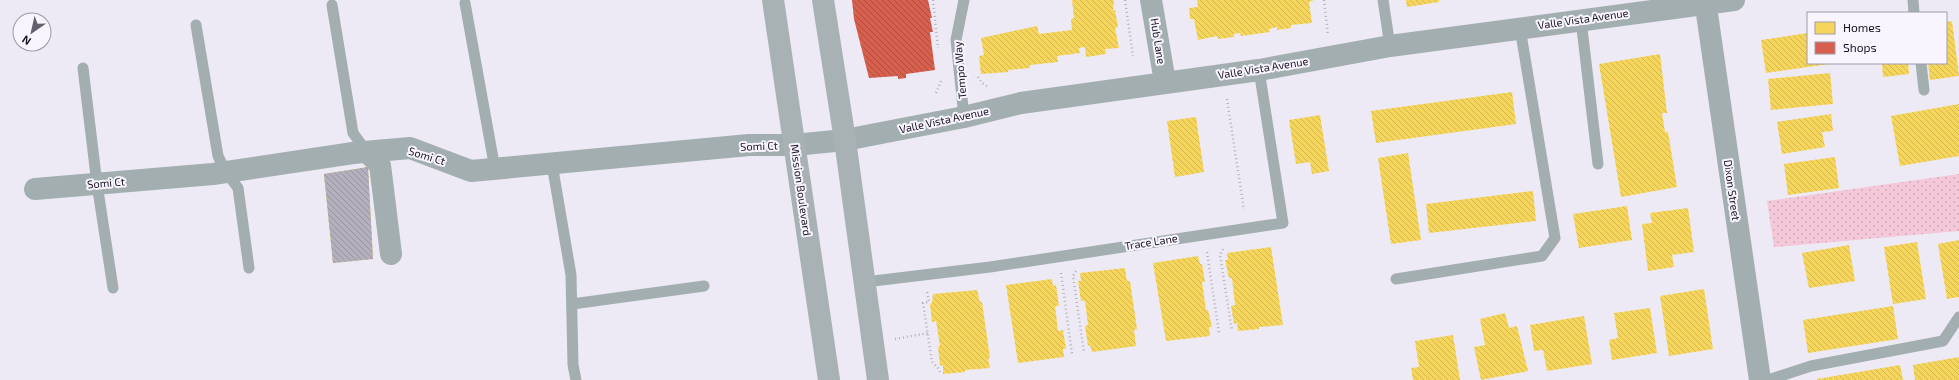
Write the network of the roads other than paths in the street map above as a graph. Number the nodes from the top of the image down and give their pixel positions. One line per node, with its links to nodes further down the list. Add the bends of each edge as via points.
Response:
1 (773, 0): 23 (main road, Mission Boulevard)
2 (823, 0): 22 (main road)
3 (964, 0): 21 (lane, Tempo Way, via 956,40)
4 (1151, 0): 19 (street, Hub Lane)
5 (1383, 0): 15 (lane)
6 (1734, 0): 9 (street, Valle Vista Avenue)
7 (1913, 0): 11 (lane)
8 (465, 2): 27 (lane)
9 (1705, 2): 12 (street, Valle Vista Avenue); 42 (street, Dixon Street)
10 (332, 5): 24 (lane, via 353,133)
11 (1914, 12)
12 (1581, 20): 14 (street, Valle Vista Avenue); 26 (lane)
13 (196, 25): 28 (lane, via 218,156)
14 (1520, 28): 15 (street, Valle Vista Avenue); 33 (lane, via 1555,238 1542,256)
15 (1390, 46): 18 (street, Valle Vista Avenue)
16 (1921, 64): 20 (lane)
17 (83, 68): 29 (lane)
18 (1259, 70): 19 (street, Valle Vista Avenue); 34 (lane, Trace Lane, via 1283,222 990,267)
19 (1165, 82): 21 (street, Valle Vista Avenue, via 1021,103)
20 (1924, 90)
21 (964, 117): 22 (street, Valle Vista Avenue)
22 (845, 140): 23 (street, Valle Vista Avenue); 34 (main road)
23 (794, 145): 25 (street, Somi Ct, via 749,145); 40 (main road, Mission Boulevard)
24 (367, 152): 27 (street, Somi Ct, via 410,148 471,171); 28 (street, Somi Ct); 31 (street, via 380,165)
25 (552, 164): 27 (street, Somi Ct); 37 (lane, via 571,275)
26 (1598, 164)
27 (495, 169)
28 (226, 172): 29 (street, Somi Ct); 32 (lane, via 238,188)
29 (96, 184): 30 (street, Somi Ct); 36 (lane)
30 (35, 189)
31 (391, 254)
32 (249, 268)
33 (1396, 279)
34 (865, 282): 41 (main road)
35 (704, 286): 37 (lane)
36 (113, 288)
37 (572, 304): 39 (lane, via 573,365)
38 (1959, 316): 43 (lane, via 1943,341 1811,366)
39 (576, 380)
40 (829, 380)
41 (878, 380)
42 (1760, 380)
43 (1768, 380)

